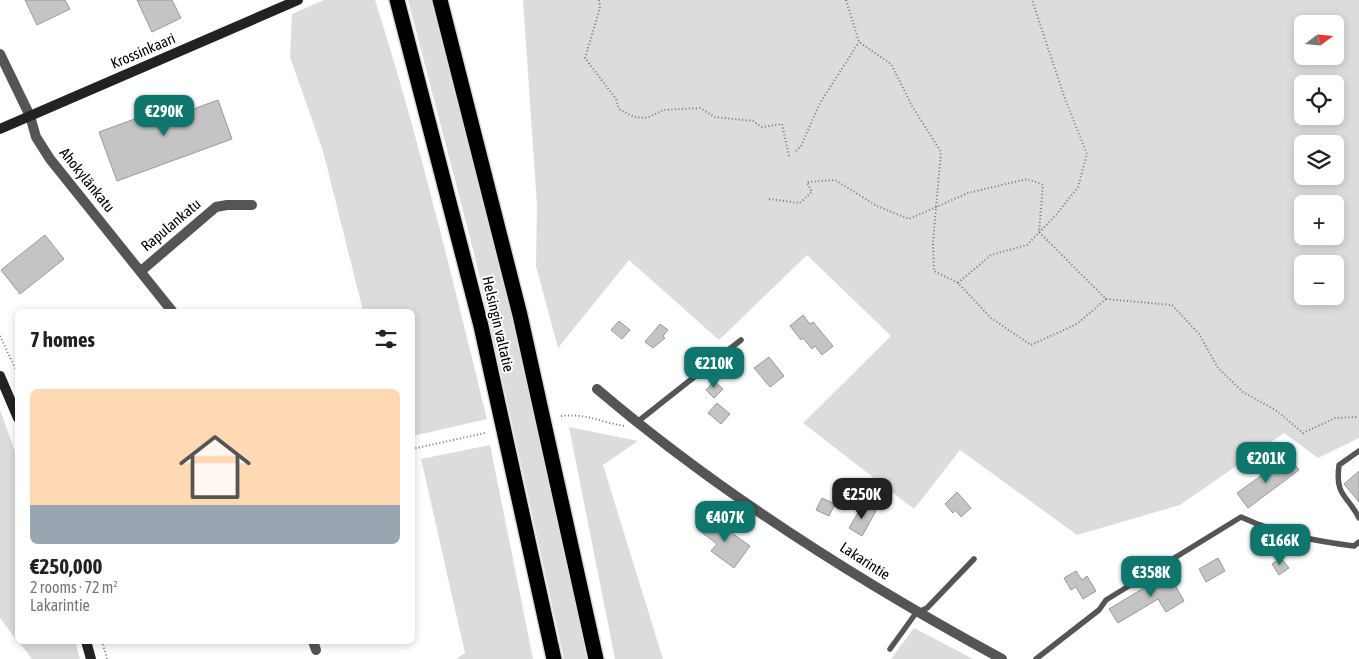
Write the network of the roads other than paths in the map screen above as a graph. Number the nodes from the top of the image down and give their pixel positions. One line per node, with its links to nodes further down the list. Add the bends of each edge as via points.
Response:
1 (298, 0): 5 (street, Krossinkaari)
2 (398, 0): 23 (highway, Helsingin valtatie, via 481,326)
3 (440, 0): 24 (highway, Helsingin valtatie, via 520,315)
4 (0, 54): 5 (street, Ahokylänkatu)
5 (30, 116): 6 (street, Krossinkaari); 8 (street, Ahokylänkatu, via 36,137 50,159)
6 (0, 129)
7 (252, 205): 8 (street, Rapulankatu, via 216,207)
8 (141, 271): 9 (street, Ahokylänkatu)
9 (170, 309)
10 (741, 340): 14 (lane)
11 (0, 376): 13 (street)
12 (597, 389): 14 (street, Lakarintie)
13 (15, 411)
14 (636, 423): 19 (street, Lakarintie, via 748,504)
15 (1359, 451): 16 (lane, via 1340,465 1337,480 1339,489)
16 (1359, 518)
17 (1359, 542): 26 (lane, via 1354,546 1318,541 1261,526 1241,517 1106,600 1099,610)
18 (974, 559): 19 (lane, via 927,608)
19 (916, 613): 21 (lane); 25 (street, Lakarintie)
20 (87, 644): 22 (street)
21 (890, 649)
22 (91, 659)
23 (554, 659)
24 (596, 659)
25 (1002, 659)
26 (1036, 659)

